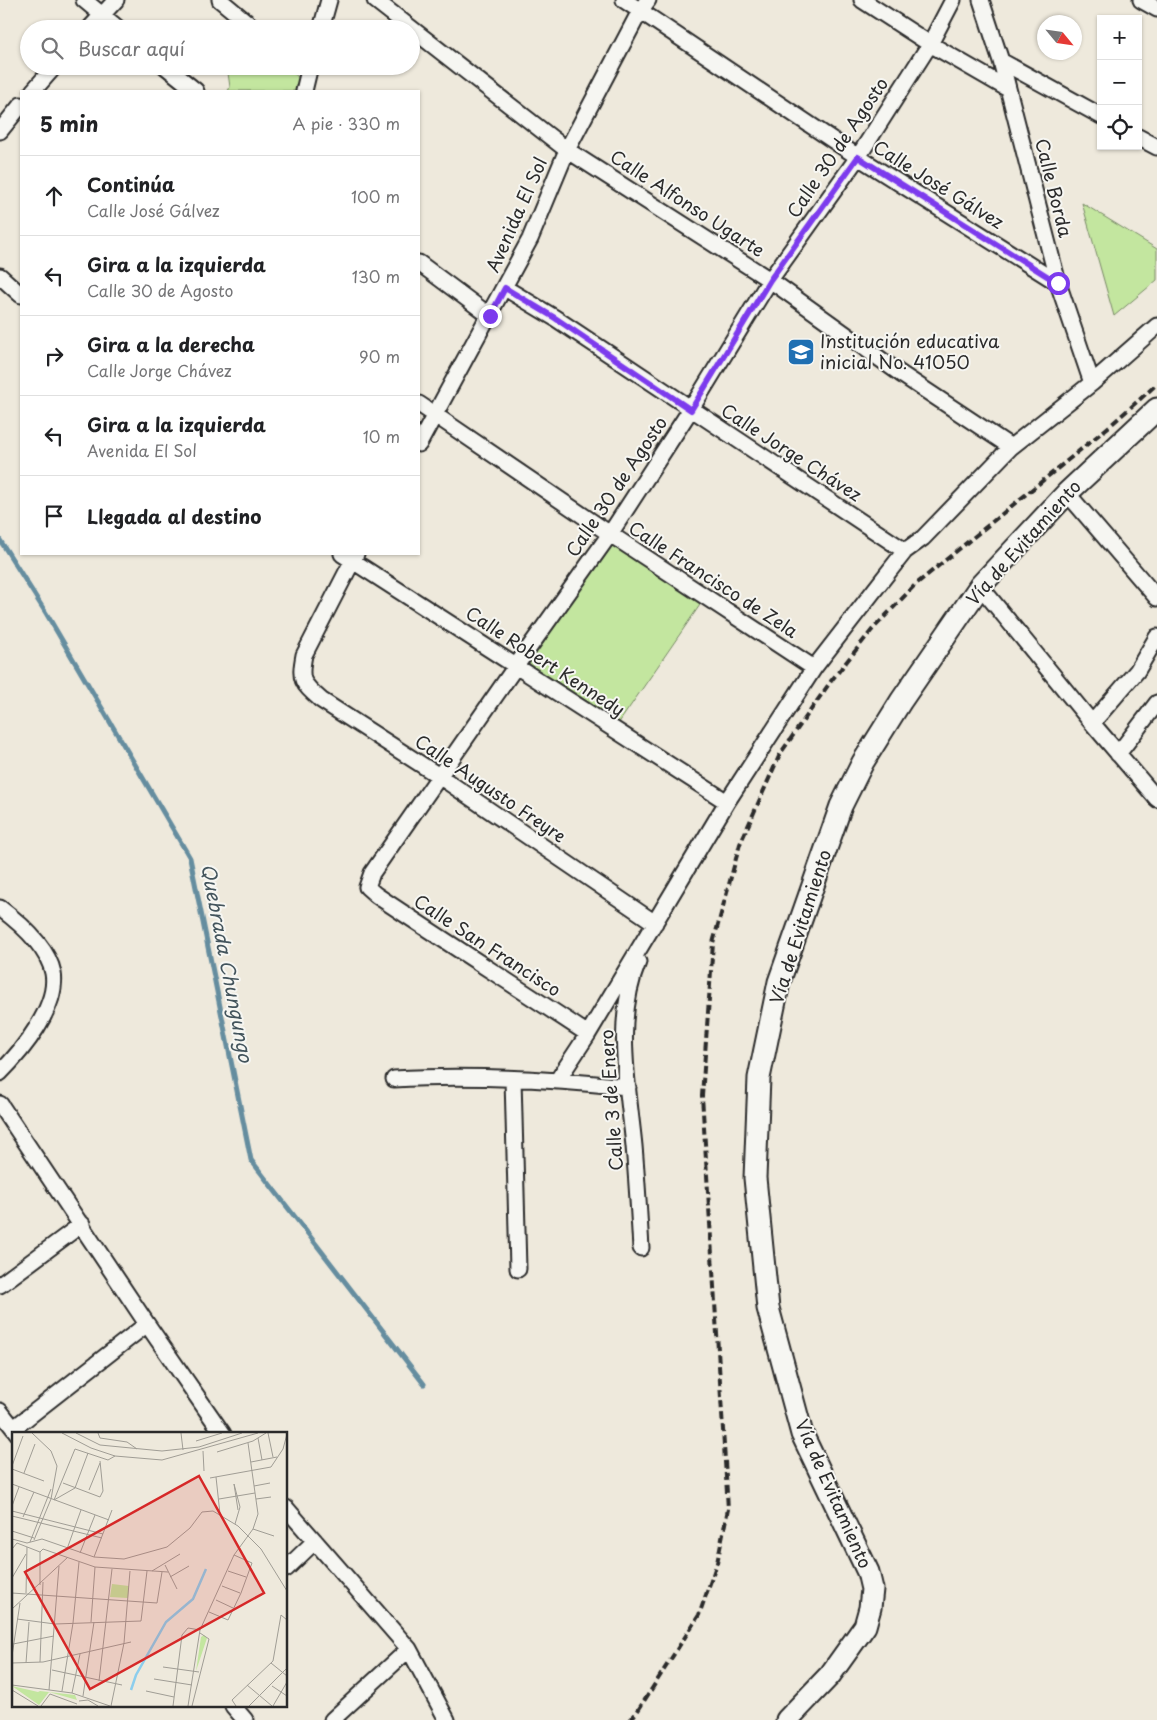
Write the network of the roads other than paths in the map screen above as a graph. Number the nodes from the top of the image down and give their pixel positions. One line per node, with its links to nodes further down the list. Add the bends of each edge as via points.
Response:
1 (84, 0): 13 (street)
2 (116, 0): 13 (street)
3 (220, 0): 16 (street)
4 (330, 0): 17 (street)
5 (376, 0): 18 (street, Calle Alfonso Ugarte)
6 (624, 0): 11 (street, Calle José Gálvez)
7 (862, 0): 20 (street)
8 (953, 0): 20 (street, Calle 30 de Agosto)
9 (981, 0): 21 (street, Calle Borda)
10 (1141, 0): 12 (street)
11 (644, 6): 34 (street, Avenida El Sol); 35 (street, Calle José Gálvez)
12 (1157, 9)
13 (102, 14): 14 (street); 15 (street)
14 (97, 20)
15 (109, 20)
16 (244, 20)
17 (324, 20)
18 (401, 20)
19 (420, 35): 34 (street, Calle Alfonso Ugarte)
20 (930, 44): 25 (street); 35 (street, Calle 30 de Agosto)
21 (1001, 61): 25 (street, Calle Borda); 30 (street)
22 (47, 75): 26 (street)
23 (177, 75): 27 (street)
24 (305, 75): 28 (street)
25 (1008, 89): 39 (street, Calle Borda)
26 (34, 90)
27 (195, 90)
28 (304, 90)
29 (20, 106): 31 (street)
30 (1097, 114)
31 (0, 131)
32 (1142, 138): 33 (street)
33 (1157, 147)
34 (567, 150): 38 (street, Calle Alfonso Ugarte); 40 (street, Avenida El Sol, via 530,239)
35 (858, 157): 38 (street, Calle 30 de Agosto); 39 (street, Calle José Gálvez)
36 (420, 264): 42 (street)
37 (0, 276): 41 (street)
38 (770, 280): 47 (street, Calle 30 de Agosto); 50 (street, Calle Alfonso Ugarte, via 901,374)
39 (1058, 283): 44 (street, Calle Borda)
40 (505, 288): 42 (street, Avenida El Sol); 47 (street, Calle Jorge Chávez)
41 (20, 294)
42 (490, 316): 48 (street, Avenida El Sol)
43 (1157, 326): 44 (street)
44 (1092, 383): 50 (street)
45 (420, 405): 48 (street, Calle Francisco de Zela)
46 (1157, 409): 51 (main road, Vía de Evitamiento)
47 (691, 410): 52 (street, Calle 30 de Agosto); 53 (street, Calle Jorge Chávez)
48 (435, 416): 49 (street, Avenida El Sol); 52 (street, Calle Francisco de Zela)
49 (420, 442)
50 (1011, 447): 53 (street, via 923,538)
51 (1067, 493): 55 (main road, Vía de Evitamiento); 56 (street)
52 (610, 534): 58 (street, Calle 30 de Agosto); 59 (street, Calle Francisco de Zela)
53 (905, 551): 59 (street)
54 (350, 556): 58 (street, Calle Robert Kennedy); 63 (street, Calle Augusto Freyre, via 304,655 301,672 304,685 321,700)
55 (980, 586): 61 (street); 92 (main road, Vía de Evitamiento, via 901,701 863,762 841,806 779,982 759,1078 755,1178 768,1308 802,1434 868,1572 872,1589 865,1626 830,1675)
56 (1157, 598)
57 (1157, 637): 61 (street, via 1136,671)
58 (516, 666): 63 (street, Calle 30 de Agosto); 65 (street, Calle Robert Kennedy)
59 (814, 668): 65 (street)
60 (1157, 703): 62 (street)
61 (1092, 723): 62 (street)
62 (1118, 754): 64 (street)
63 (439, 776): 66 (street, Calle 30 de Agosto, via 372,873); 68 (street, Calle Augusto Freyre)
64 (1157, 799)
65 (727, 802): 68 (street)
66 (367, 887): 69 (street, Calle San Francisco)
67 (0, 908): 70 (street, via 19,922 44,951 53,973 52,996 38,1024)
68 (654, 923): 69 (street); 74 (street, Calle 3 de Enero, via 629,991 624,1046)
69 (588, 1034): 73 (street)
70 (0, 1073)
71 (394, 1079): 72 (street, via 439,1076)
72 (512, 1079): 73 (street); 78 (street)
73 (557, 1081): 74 (street)
74 (628, 1087): 77 (street, Calle 3 de Enero)
75 (0, 1104): 76 (street)
76 (82, 1224): 79 (street); 80 (street)
77 (641, 1248)
78 (518, 1269)
79 (0, 1285)
80 (147, 1324): 82 (street); 83 (street)
81 (0, 1410): 82 (street)
82 (16, 1431)
83 (222, 1432)
84 (288, 1510): 85 (street)
85 (315, 1541): 86 (street); 87 (street)
86 (288, 1567)
87 (409, 1649): 90 (street); 91 (street)
88 (235, 1708): 89 (street)
89 (245, 1720)
90 (332, 1720)
91 (447, 1720)
92 (787, 1720)

